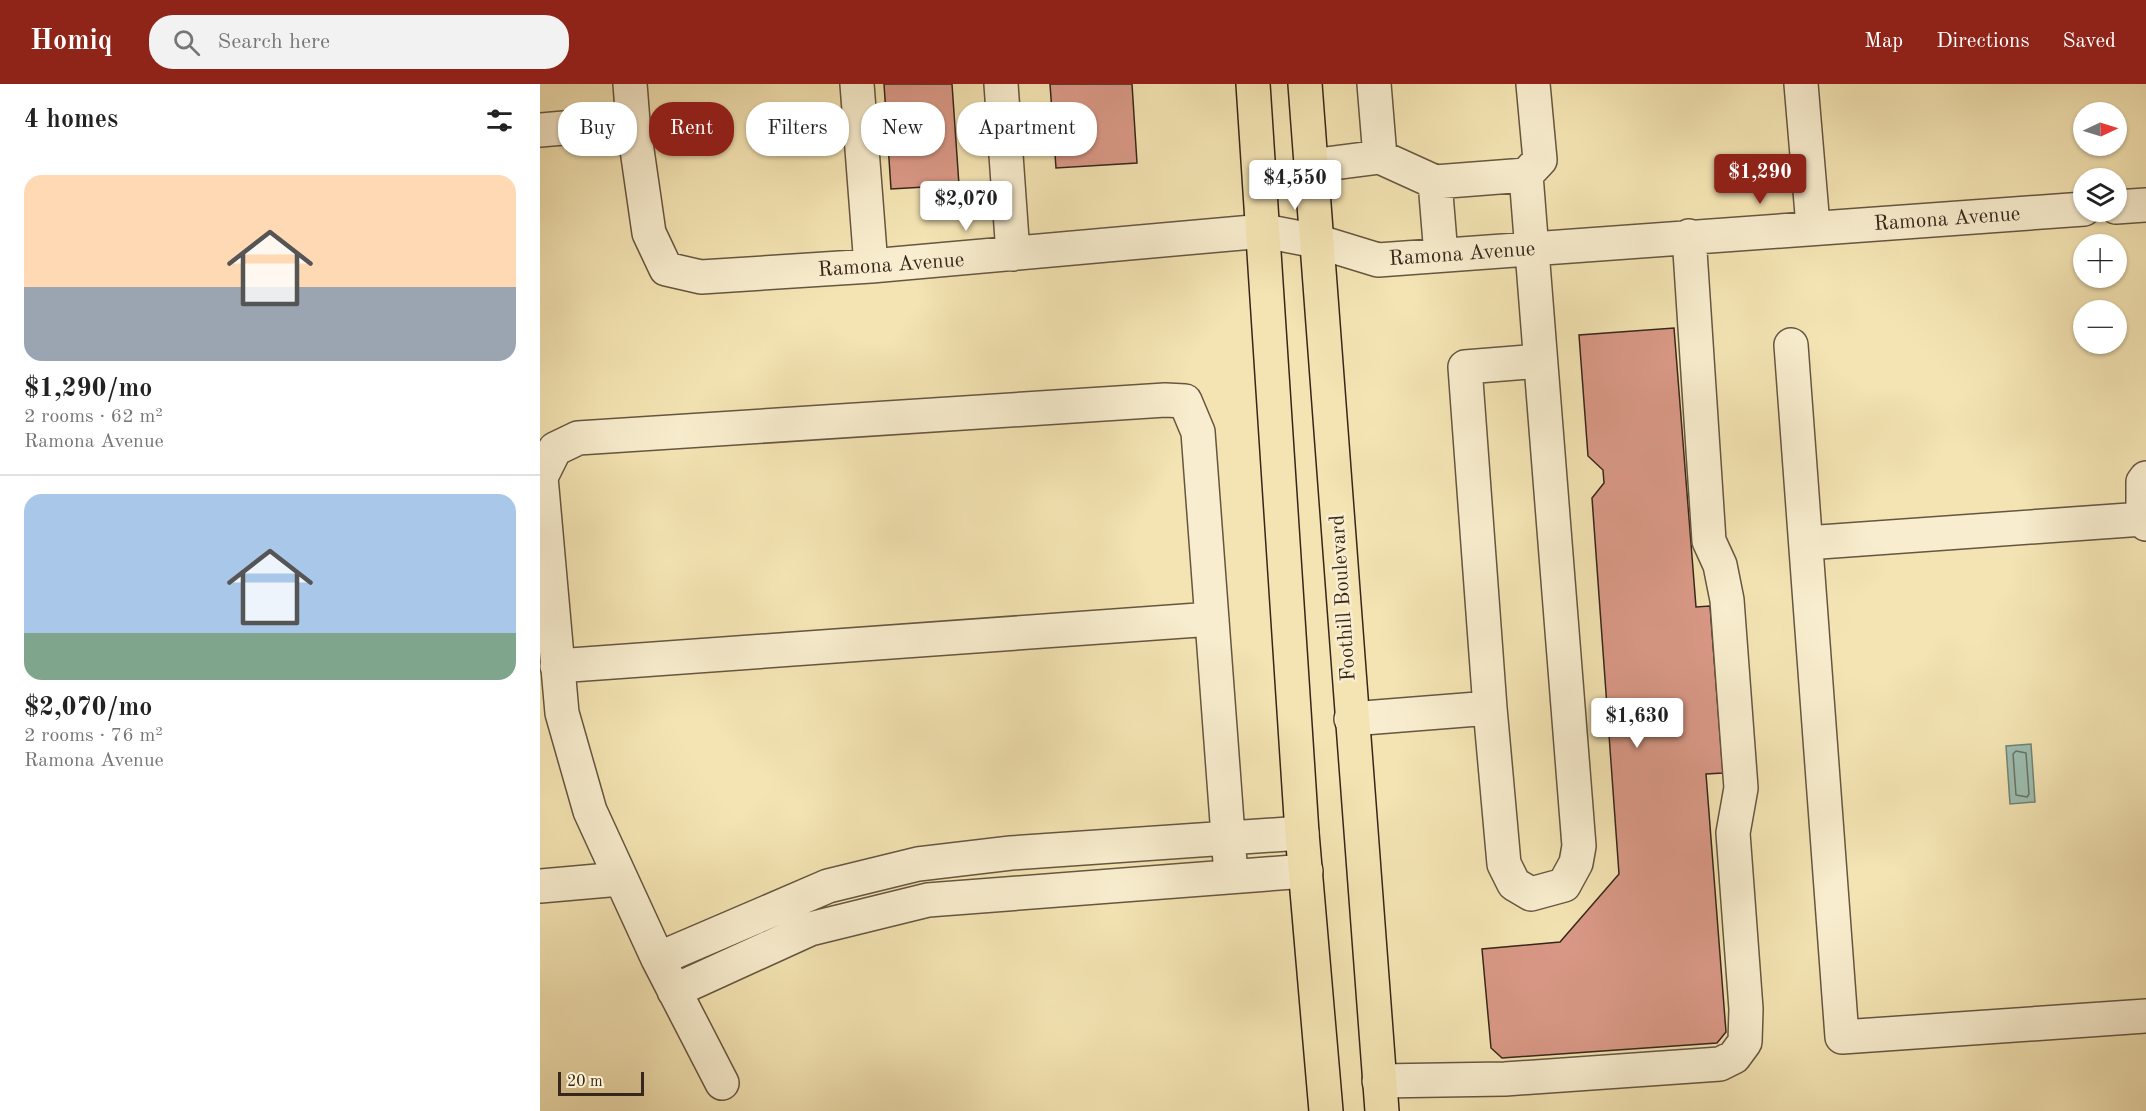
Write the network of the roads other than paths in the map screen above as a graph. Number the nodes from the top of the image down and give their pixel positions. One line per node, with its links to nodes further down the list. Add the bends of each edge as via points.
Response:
1 (630, 84): 9 (street)
2 (857, 84): 27 (street)
3 (1001, 84): 25 (street)
4 (1253, 84): 21 (main road)
5 (1305, 84): 14 (main road, Foothill Boulevard)
6 (1374, 84): 13 (street)
7 (1533, 84): 15 (street, via 1540,160)
8 (1801, 84): 20 (street)
9 (631, 102)
10 (558, 128): 11 (street)
11 (540, 129)
12 (637, 150): 27 (street, Ramona Avenue, via 649,233 666,269 701,277)
13 (1380, 157): 14 (street); 16 (street)
14 (1310, 166): 23 (main road, Foothill Boulevard)
15 (1526, 174): 16 (street); 24 (street)
16 (1436, 182): 26 (street)
17 (2146, 205): 18 (street)
18 (2127, 206)
19 (2073, 210): 20 (street, Ramona Avenue)
20 (1813, 226): 22 (street, Ramona Avenue)
21 (1264, 231): 23 (street, Ramona Avenue); 25 (street, Ramona Avenue); 37 (main road)
22 (1689, 236): 24 (street, Ramona Avenue); 47 (street, via 1709,541 1720,565 1728,600 1741,788 1733,833 1746,1009 1744,1042 1734,1057 1720,1064 1505,1078)
23 (1316, 241): 26 (street, Ramona Avenue, via 1378,260); 36 (main road, Foothill Boulevard)
24 (1532, 248): 26 (street, Ramona Avenue); 29 (street)
25 (1012, 254): 27 (street, Ramona Avenue)
26 (1441, 255)
27 (871, 266)
28 (1791, 345): 32 (street)
29 (1540, 361): 35 (street, via 1465,367); 35 (street, via 1579,846 1576,863 1564,885 1531,894 1514,884 1504,864)
30 (2146, 478): 31 (street)
31 (2144, 522): 32 (street)
32 (1806, 543): 45 (street, via 1842,1037)
33 (1212, 619): 34 (street); 34 (street, via 1198,432 1185,401 578,438 555,449 541,477); 38 (street)
34 (558, 666): 41 (street, via 562,712 590,811)
35 (1490, 708): 36 (street)
36 (1350, 720): 47 (main road, Foothill Boulevard)
37 (1302, 833): 38 (street); 39 (main road)
38 (1229, 838): 40 (street); 43 (street, via 1011,853 918,864 828,886)
39 (1306, 871): 40 (street); 48 (main road)
40 (1231, 876): 44 (street, via 928,900 810,929)
41 (620, 879): 42 (street); 43 (street)
42 (540, 885)
43 (658, 959): 44 (street)
44 (674, 991): 46 (street)
45 (2146, 1016)
46 (722, 1083)
47 (1380, 1096)
48 (1326, 1111)

